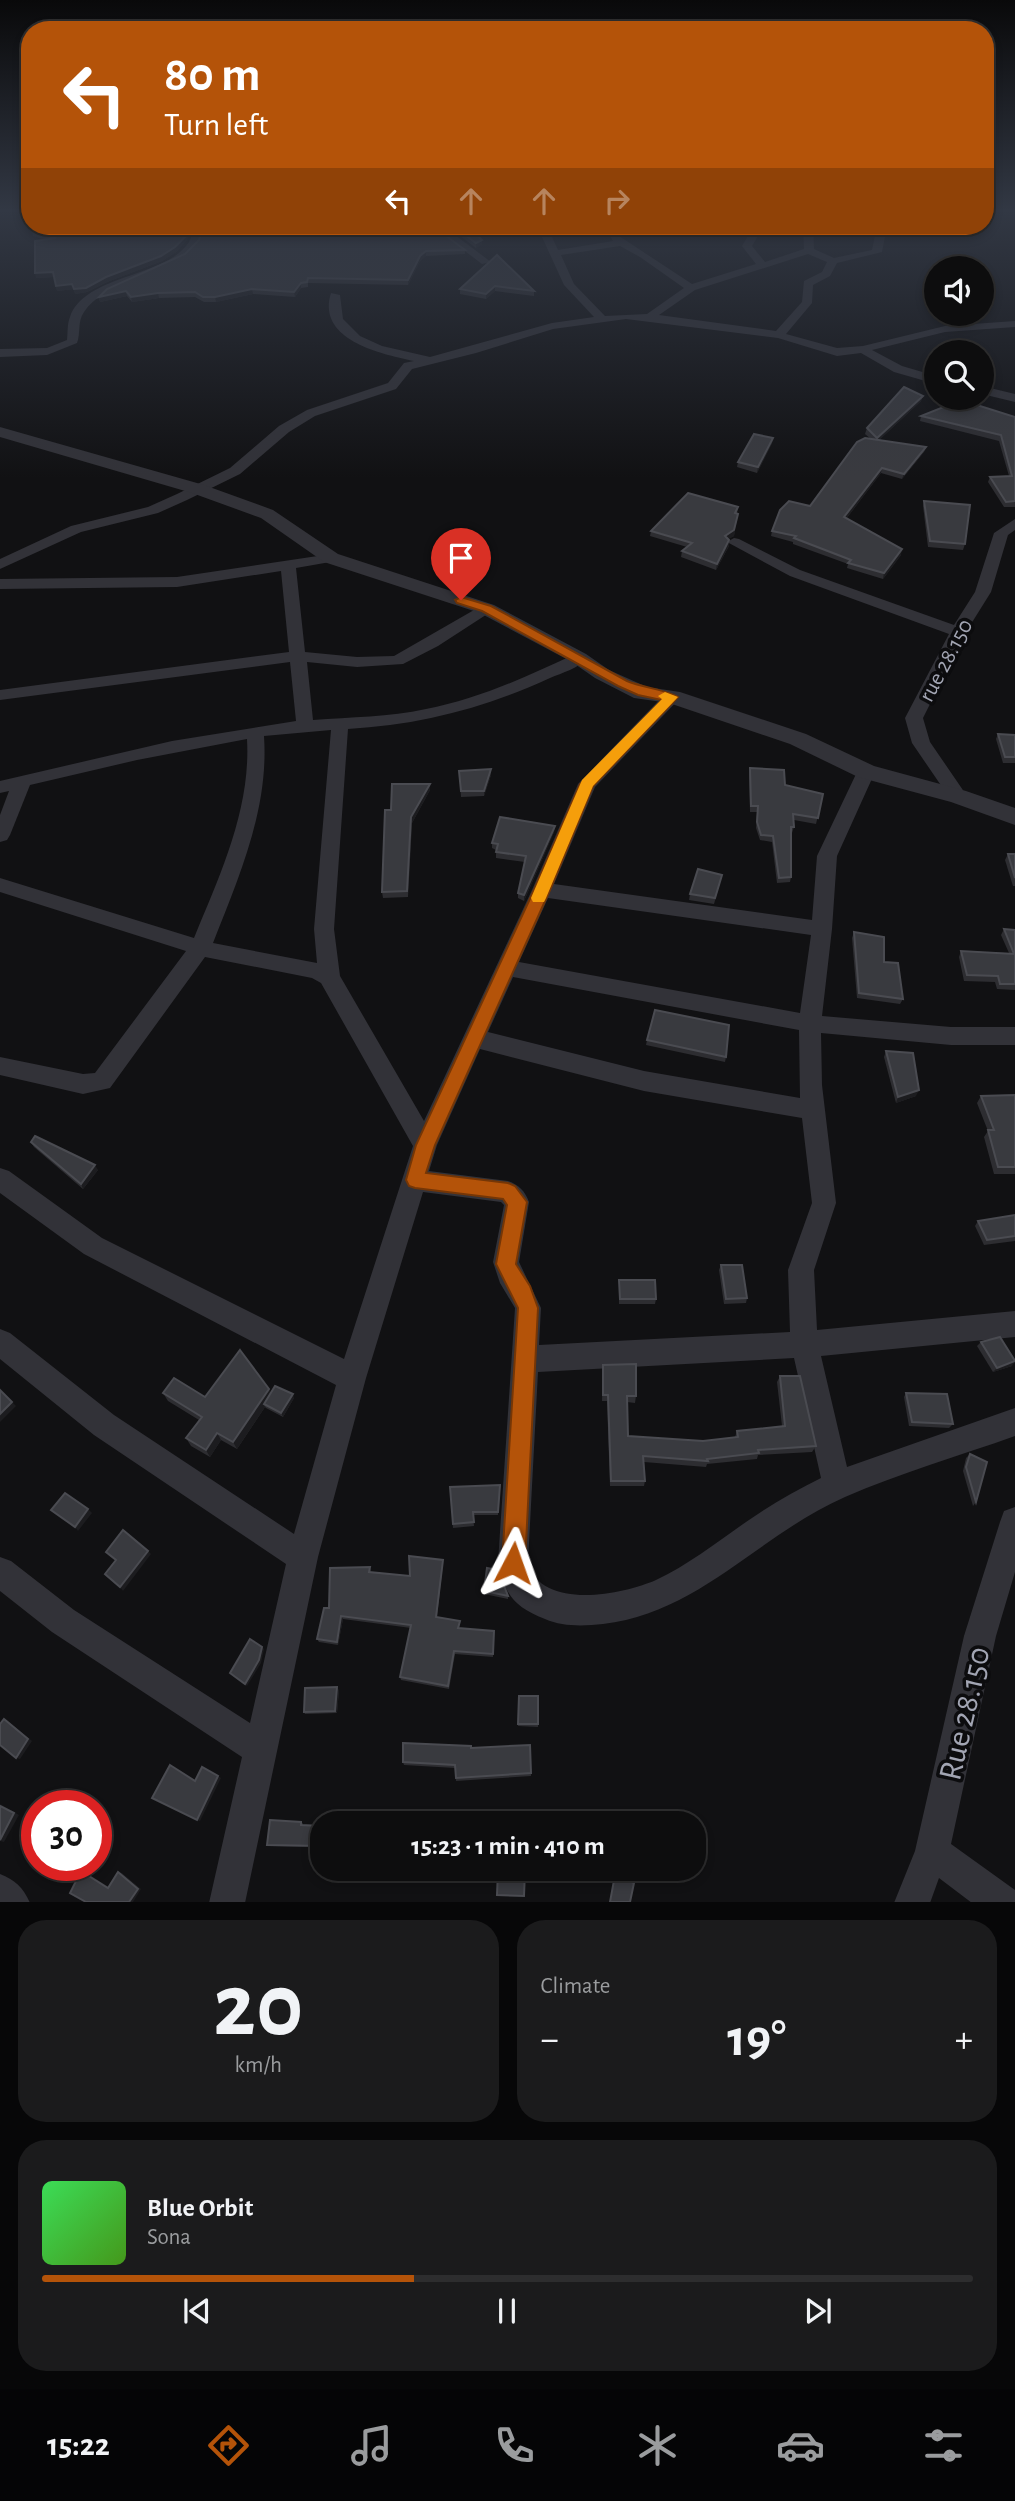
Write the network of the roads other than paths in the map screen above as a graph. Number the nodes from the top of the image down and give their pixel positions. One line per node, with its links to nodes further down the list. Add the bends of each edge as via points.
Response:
1 (92, 300): 11 (street, via 76,315 73,341 65,347 49,352)
2 (335, 300): 12 (street, via 339,323 357,337)
3 (583, 300): 7 (street)
4 (674, 300): 6 (street)
5 (807, 300): 9 (street)
6 (649, 317): 7 (street); 9 (street)
7 (601, 318): 12 (street, via 552,326)
8 (1015, 324): 10 (street, via 945,329)
9 (779, 335): 10 (street, via 837,352)
10 (863, 349): 13 (street, via 885,365)
11 (0, 353)
12 (428, 360): 17 (street, via 408,366 383,391 311,413 284,429 235,471)
13 (924, 377)
14 (994, 393): 15 (street)
15 (1015, 398)
16 (1, 433): 17 (street)
17 (198, 489): 20 (street, via 267,514); 22 (street, via 153,510 58,536)
18 (1015, 523): 25 (street, rue 28.150, via 1001,533 983,592)
19 (734, 542): 25 (street, via 795,573)
20 (331, 558): 21 (street); 24 (street)
21 (288, 564): 23 (street, via 250,574 178,582); 26 (street)
22 (0, 565)
23 (0, 584)
24 (486, 609): 26 (street, via 397,661); 27 (street)
25 (958, 632): 36 (street, rue 28.150, via 914,718 921,743)
26 (299, 656): 28 (street); 30 (street)
27 (579, 658): 29 (street, via 642,693); 31 (street, via 510,691 425,715)
28 (0, 695)
29 (672, 697): 33 (street, via 798,739); 40 (street, via 587,784)
30 (305, 725): 31 (street); 32 (street)
31 (340, 725): 44 (street, via 324,929)
32 (255, 732): 34 (street); 42 (street, via 257,763 240,851)
33 (866, 772): 36 (street); 41 (street, via 827,856)
34 (22, 781): 35 (street); 38 (street)
35 (0, 786)
36 (958, 796): 37 (street)
37 (1015, 817)
38 (0, 835)
39 (0, 885): 42 (street)
40 (542, 890): 41 (street); 43 (street)
41 (822, 929): 45 (street)
42 (201, 948): 44 (street); 48 (street, via 102,1081 83,1084)
43 (506, 968): 45 (street); 47 (street)
44 (329, 977): 50 (street)
45 (810, 1024): 46 (street, via 883,1033); 49 (street)
46 (1015, 1036)
47 (474, 1038): 49 (street, via 644,1081); 50 (street)
48 (0, 1066)
49 (812, 1110): 55 (street, via 824,1203 801,1271)
50 (425, 1145): 52 (street)
51 (0, 1179): 57 (street, via 93,1246)
52 (415, 1180): 56 (street, via 508,1192 517,1202 506,1264 528,1308); 57 (street)
53 (1015, 1324): 55 (street)
54 (0, 1342): 61 (street, via 104,1425)
55 (807, 1344): 56 (street); 59 (street)
56 (525, 1359): 59 (street, via 513,1563 523,1591 561,1610 640,1602 668,1591)
57 (352, 1378): 61 (street)
58 (1015, 1422): 59 (street)
59 (837, 1485)
60 (1015, 1522): 64 (street, Rue 28.150, via 981,1636)
61 (303, 1558): 63 (street)
62 (0, 1572): 63 (street, via 63,1621)
63 (262, 1750): 67 (street)
64 (932, 1852): 68 (street, Rue 28.150); 69 (street)
65 (0, 1892): 66 (street)
66 (12, 1902)
67 (227, 1902)
68 (912, 1902)
69 (1002, 1902)

